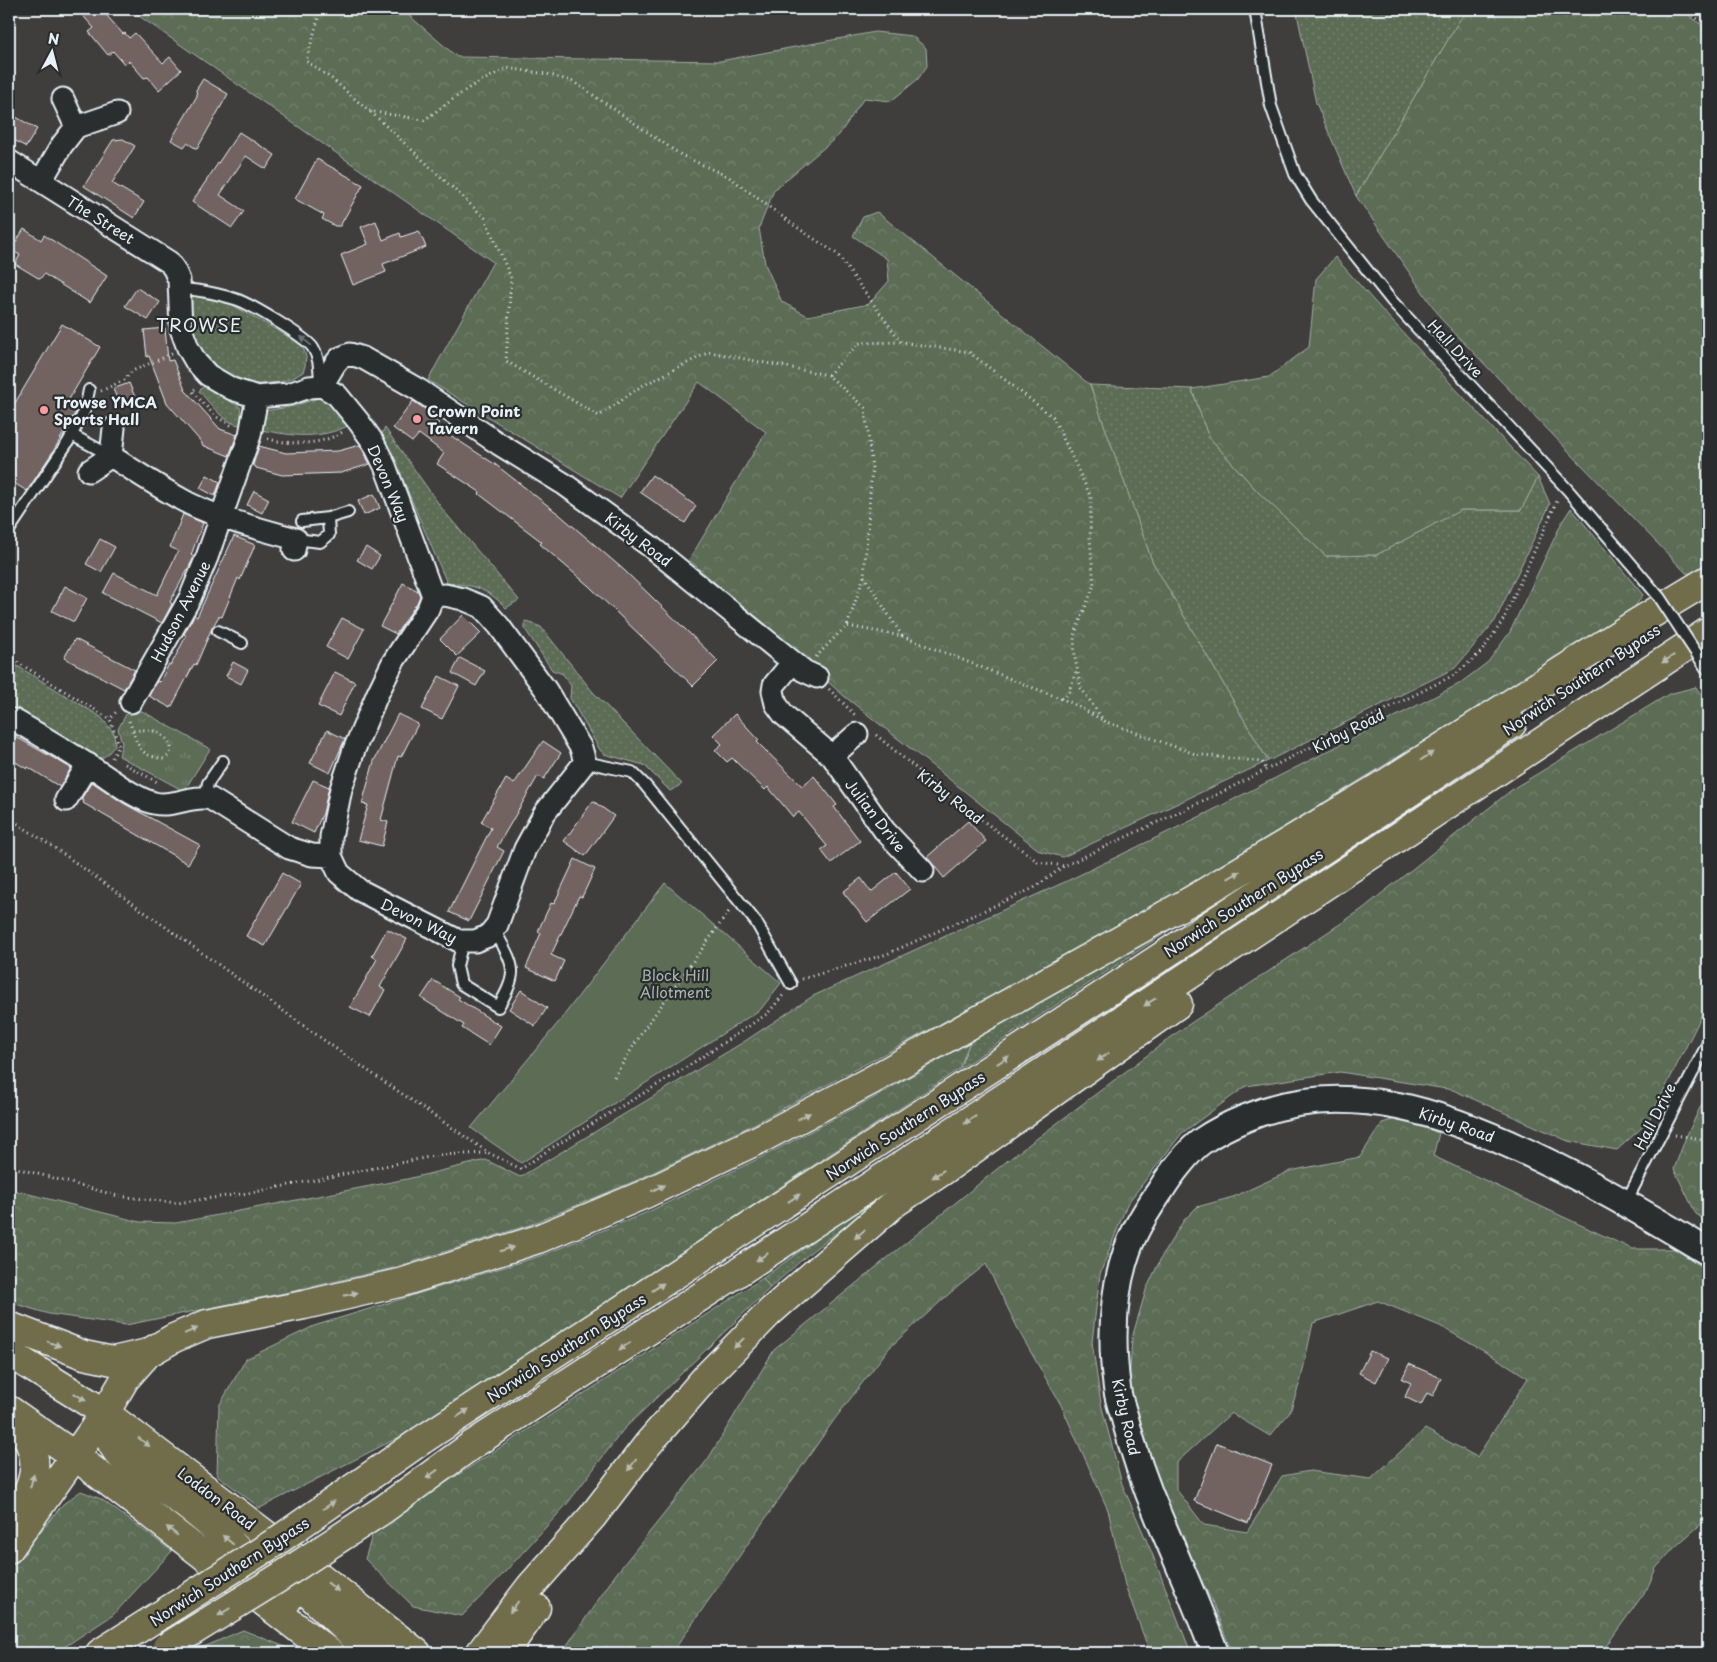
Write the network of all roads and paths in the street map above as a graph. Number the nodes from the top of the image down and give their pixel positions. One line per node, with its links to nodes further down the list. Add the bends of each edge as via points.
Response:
1 (321, 9): 6 (path, via 306,61)
2 (1255, 9): 22 (lane, Hall Drive, via 1270,106 1295,174 1311,200 1391,300)
3 (1685, 9): 4 (path)
4 (1708, 26)
5 (63, 99): 8 (street)
6 (369, 111): 12 (path, via 424,120 470,87 507,68 574,82 681,155 729,177 838,254); 14 (path, via 485,218 511,278 506,361 600,416 640,387 709,352)
7 (117, 113): 8 (street)
8 (76, 127): 10 (street)
9 (9, 161): 10 (street, The Street)
10 (41, 181): 11 (street, The Street, via 169,262 178,275)
11 (178, 289): 13 (street, The Street, via 181,330); 15 (lane, one-way to 11, via 315,352 297,334 237,300)
12 (900, 342): 14 (path, via 859,343); 38 (path, via 969,352 1053,417 1091,497 1094,585 1074,636)
13 (188, 348): 17 (street, The Street, via 208,375 232,390); 18 (path, via 132,371 124,380 100,391)
14 (828, 375): 28 (path, via 865,408 872,468)
15 (321, 386): 17 (street, via 290,394); 31 (street, Devon Way, via 336,395 373,442); 39 (street, Kirby Road, via 334,364 350,354 419,390 564,484 650,546)
16 (89, 390): 19 (lane, via 85,410)
17 (257, 397): 24 (street, Hudson Avenue, via 250,434)
18 (114, 428): 20 (street)
19 (72, 435): 20 (lane); 26 (lane)
20 (111, 456): 21 (street); 24 (street, via 162,488)
21 (89, 471)
22 (1562, 483): 40 (lane, Hall Drive, bridge, via 1660,598); 54 (path, Kirby Road, via 1560,496 1502,622 1482,651 1456,674)
23 (348, 512): 25 (lane)
24 (223, 517): 27 (street, via 252,528); 42 (street, Hudson Avenue, via 188,612 165,634)
25 (328, 518): 27 (lane); 27 (lane, via 329,535 320,542)
26 (9, 530)
27 (297, 537)
28 (864, 576): 32 (path); 35 (path)
29 (1708, 580): 76 (highway, one-way to 29, via 207,1324 403,1282 538,1239 645,1194 762,1138 872,1080 1192,900 1386,783)
30 (1708, 594): 86 (highway, Norwich Southern Bypass, one-way to 30, bridge, via 277,1542 422,1440 1219,919)
31 (433, 596): 51 (street, via 463,599 482,607 546,690 582,748); 59 (street, via 393,662 354,750 330,837)
32 (846, 626): 35 (path); 39 (path)
33 (218, 630): 36 (lane)
34 (1708, 632): 52 (highway, Norwich Southern Bypass, one-way to 52)
35 (902, 636): 41 (path)
36 (242, 643)
37 (9, 657): 43 (path)
38 (1077, 669): 41 (path, via 1068,694); 45 (path, via 1081,688)
39 (805, 670): 46 (path, Kirby Road); 48 (street, Julian Drive, via 774,686 774,698 784,715)
40 (1708, 671)
41 (1060, 698): 45 (path)
42 (131, 702): 43 (path, via 117,710)
43 (110, 719): 53 (path, via 119,746 109,762)
44 (14, 720): 53 (street)
45 (1104, 721): 54 (path, via 1195,754 1262,762)
46 (863, 729): 48 (street); 60 (path, Kirby Road, via 1038,862)
47 (133, 731): 47 (path, via 153,730 162,735 171,744 169,756 164,759 151,757 141,750)
48 (832, 756): 61 (street, Julian Drive, via 884,830)
49 (223, 761): 55 (lane, via 208,784)
50 (121, 762): 57 (path, via 178,793)
51 (584, 762): 62 (lane, via 632,772); 63 (street, via 544,814)
52 (1511, 762): 81 (highway, one-way to 81, via 1136,1034 896,1202 771,1311 708,1374); 85 (highway, Norwich Southern Bypass, one-way to 85, bridge, via 1219,957 472,1445 384,1509 277,1580)
53 (88, 764): 56 (street); 57 (street, via 152,803)
54 (1267, 770): 60 (path, Kirby Road)
55 (205, 797): 57 (street); 59 (street, via 289,848 312,855)
56 (66, 800)
57 (180, 801)
58 (9, 818): 70 (path)
59 (331, 856): 64 (street, Devon Way, via 339,873 359,890)
60 (1064, 866): 65 (path, via 1034,888 888,954)
61 (923, 871)
62 (738, 900): 65 (lane, via 756,922); 67 (path)
63 (494, 929): 64 (street, Devon Way, via 476,941); 64 (lane, via 509,956 513,974 510,988 498,1007 461,984 457,966)
64 (463, 941)
65 (791, 984): 70 (path, via 767,1014 521,1169)
66 (1708, 1044): 68 (lane, Hall Drive)
67 (614, 1077)
68 (1662, 1134): 69 (path); 72 (lane, Hall Drive)
69 (1708, 1137)
70 (489, 1153): 71 (path, via 439,1155 255,1192 177,1203 118,1196)
71 (9, 1166)
72 (1626, 1202): 73 (street, Kirby Road); 92 (street, Kirby Road, via 1497,1137 1403,1106 1337,1099 1302,1101 1267,1109 1199,1142 1168,1178 1146,1212 1128,1250 1118,1289 1113,1336 1117,1390 1129,1437 1143,1479)
73 (1708, 1252)
74 (9, 1326): 76 (highway, one-way to 76, via 84,1355 113,1360)
75 (9, 1353): 78 (highway, Loddon Road, one-way to 78)
76 (148, 1353): 78 (highway, via 125,1379)
77 (9, 1410): 80 (highway)
78 (105, 1413): 80 (highway); 83 (highway, Loddon Road, one-way to 83); 87 (highway, one-way to 78, via 238,1548 119,1454 107,1435)
79 (9, 1415): 82 (highway, one-way to 79, via 29,1492 35,1470 31,1445)
80 (75, 1456): 84 (highway); 87 (highway, one-way to 80)
81 (592, 1517): 90 (highway, one-way to 90, via 530,1587); 91 (highway)
82 (9, 1523)
83 (281, 1546): 88 (highway, via 311,1596); 89 (highway, Loddon Road, one-way to 89)
84 (9, 1549)
85 (162, 1650)
86 (100, 1653)
87 (331, 1653)
88 (374, 1653)
89 (417, 1653)
90 (480, 1653)
91 (508, 1653)
92 (1216, 1653)

